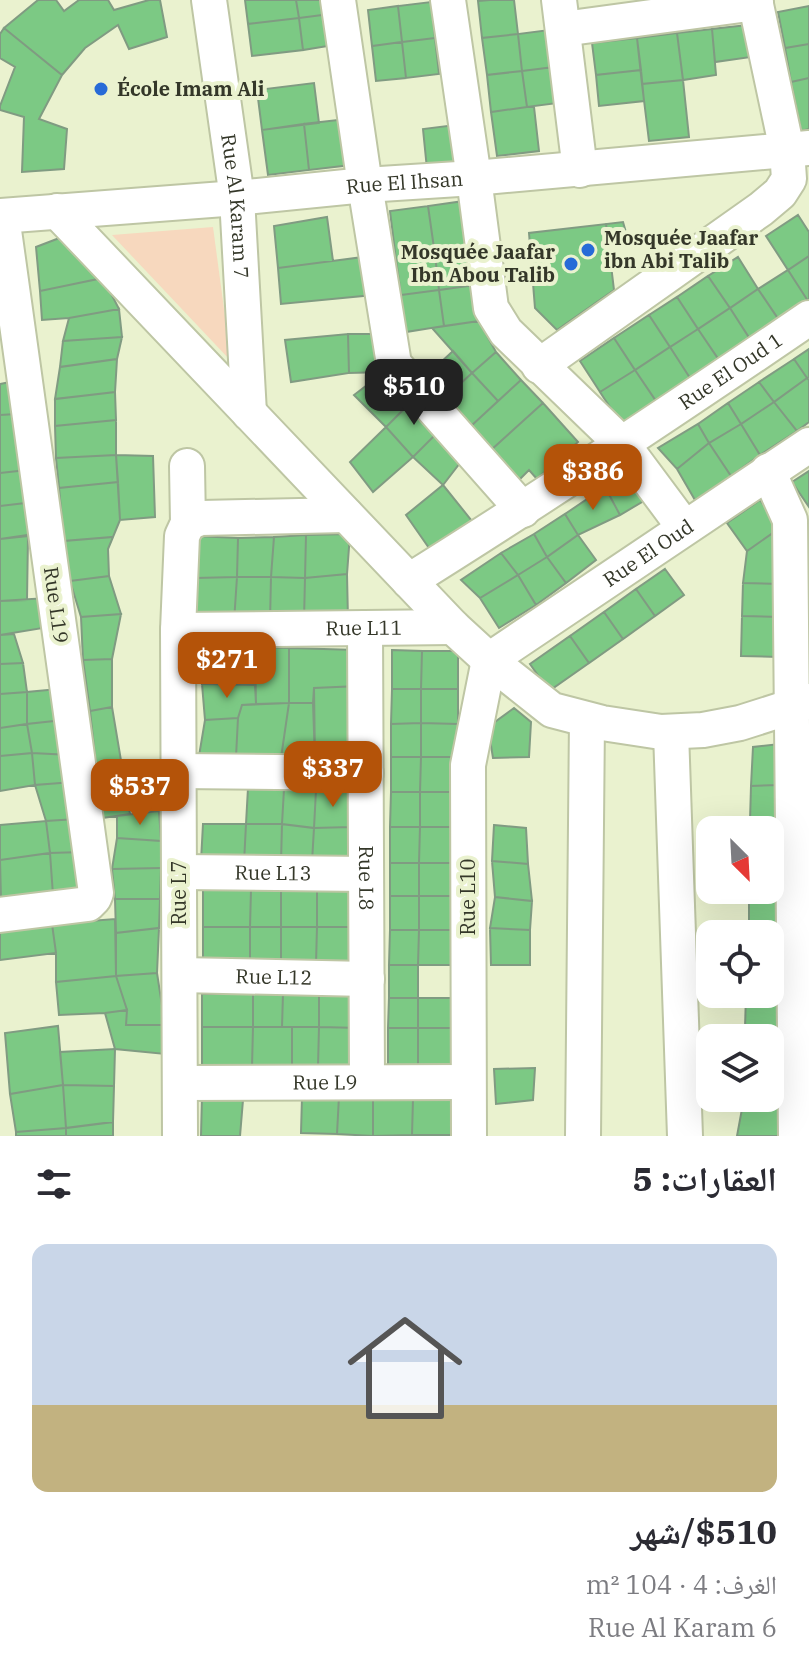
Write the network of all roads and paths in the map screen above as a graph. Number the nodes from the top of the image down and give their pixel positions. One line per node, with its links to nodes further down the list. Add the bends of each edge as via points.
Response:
1 (209, 0): 11 (street, Rue Al Karam 7)
2 (338, 0): 10 (street)
3 (448, 0): 9 (street)
4 (756, 1): 5 (street); 7 (street)
5 (645, 9): 6 (street)
6 (561, 15): 8 (street)
7 (798, 149): 8 (street, Rue El Ihsan); 15 (street, via 789,179 761,209)
8 (580, 170): 9 (street, Rue El Ihsan)
9 (474, 178): 10 (street, Rue El Ihsan); 15 (street, via 491,308)
10 (365, 185): 11 (street, Rue El Ihsan); 21 (street, via 394,364)
11 (237, 198): 12 (street, Rue El Ihsan); 16 (street, Rue Al Karam 7)
12 (57, 211): 13 (street, Rue El Ihsan); 16 (street)
13 (1, 216): 37 (street, Rue L19, via 96,893 88,904)
14 (809, 318): 17 (street, Rue El Oud 1)
15 (539, 366): 17 (street)
16 (249, 413): 22 (street)
17 (623, 445): 21 (street, Rue El Oud 1); 24 (street)
18 (809, 445): 20 (street, Rue El Oud)
19 (187, 466): 23 (street, Rue L7)
20 (768, 471): 24 (street, Rue El Oud); 30 (street, via 790,520)
21 (523, 510): 25 (street, Rue El Oud 1)
22 (346, 515): 23 (street, via 201,518); 25 (street)
23 (188, 523): 28 (street, Rue L7, via 182,536)
24 (684, 527): 29 (street, Rue El Oud)
25 (409, 581): 26 (street)
26 (453, 627): 27 (street, Rue L11); 29 (street)
27 (365, 628): 28 (street, Rue L11); 34 (street, Rue L8)
28 (178, 630): 33 (street, Rue L7)
29 (489, 660): 31 (street, via 552,710); 41 (street, Rue L10, via 468,765)
30 (800, 704): 32 (street, via 740,723); 47 (street)
31 (587, 720): 32 (street); 45 (street)
32 (671, 732): 46 (street)
33 (179, 771): 34 (street); 35 (street, Rue L7)
34 (366, 773): 36 (street, Rue L8)
35 (179, 872): 36 (street, Rue L13); 38 (street, Rue L7)
36 (366, 874): 39 (street, Rue L8)
37 (0, 915)
38 (180, 975): 39 (street, Rue L12); 42 (street, Rue L7)
39 (367, 979): 40 (street, Rue L8)
40 (367, 1081): 41 (street, Rue L9); 42 (street, Rue L9)
41 (468, 1082): 44 (street, Rue L10)
42 (181, 1083): 43 (street, Rue L7)
43 (180, 1136)
44 (469, 1136)
45 (583, 1136)
46 (685, 1136)
47 (796, 1136)

